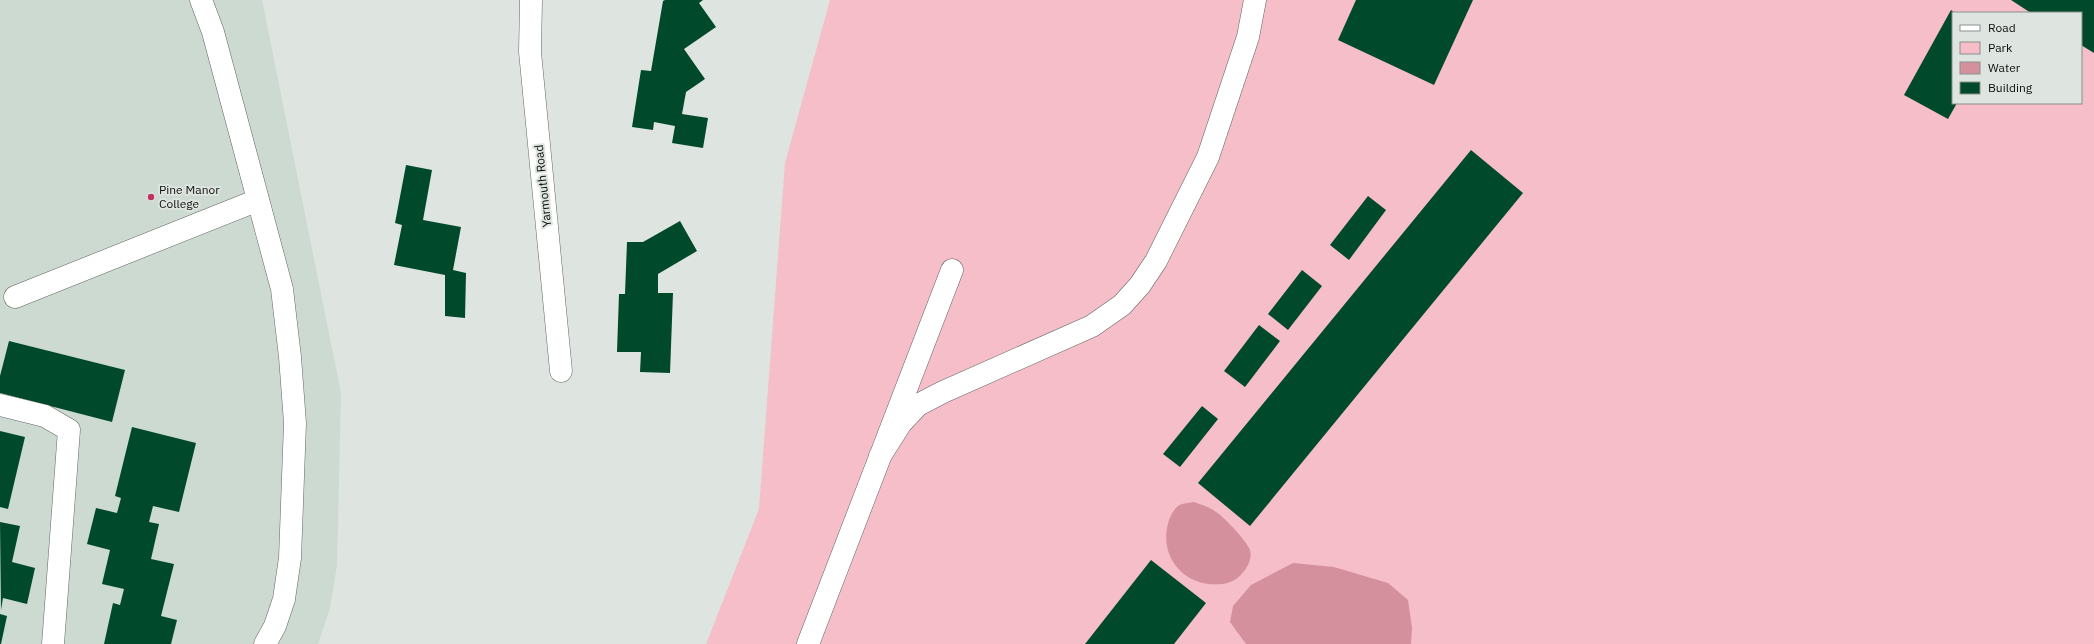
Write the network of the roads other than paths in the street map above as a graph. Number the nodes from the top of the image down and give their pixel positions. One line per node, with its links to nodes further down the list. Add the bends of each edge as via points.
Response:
1 (201, 0): 4 (street, via 213,32)
2 (531, 0): 7 (street, Yarmouth Road, via 530,52)
3 (1255, 0): 9 (street, via 1248,37 1208,157 1156,261 1140,285 1122,306 1092,326 918,405 901,423)
4 (258, 200): 6 (street); 11 (street, via 282,289 295,423 290,558 284,599 275,626)
5 (952, 270): 9 (street)
6 (15, 298)
7 (561, 371)
8 (0, 405): 10 (street, via 45,416 69,430)
9 (880, 456): 12 (street)
10 (53, 644)
11 (265, 644)
12 (808, 644)

